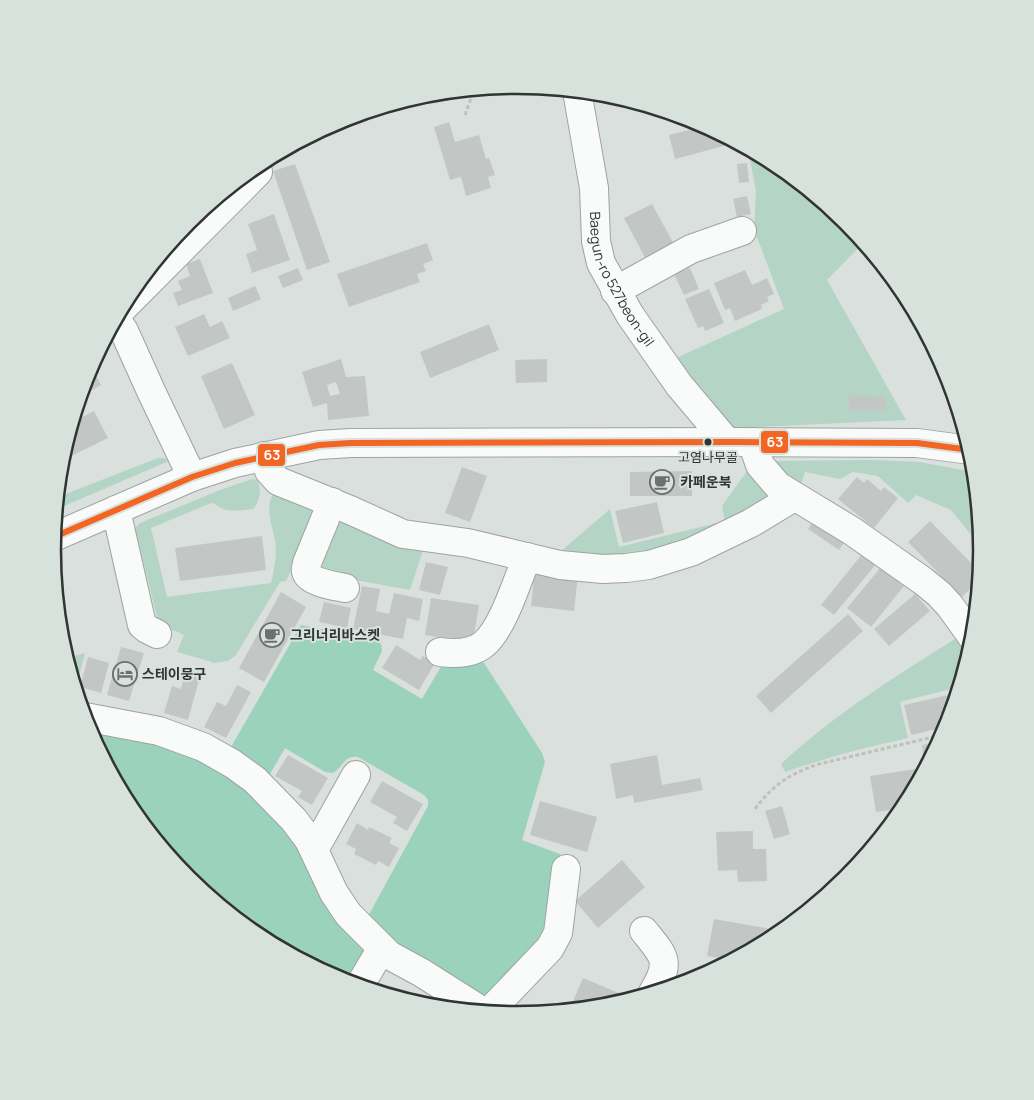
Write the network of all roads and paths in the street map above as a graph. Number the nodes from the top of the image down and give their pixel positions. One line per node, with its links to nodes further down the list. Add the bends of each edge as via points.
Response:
1 (472, 97): 3 (path)
2 (578, 98): 7 (street, Baegun-ro 527beon-gil, via 594,188 596,242 601,263)
3 (465, 115)
4 (247, 183): 6 (street)
5 (742, 231): 7 (street, via 691,249)
6 (150, 280)
7 (616, 291): 9 (street, Baegun-ro 527beon-gil, via 680,384)
8 (120, 326): 12 (street)
9 (739, 442): 10 (street, via 917,443); 11 (street, via 350,443); 13 (street, Baegun-ro 527beon-gil, via 768,476)
10 (961, 449)
11 (264, 456): 12 (street); 14 (street, via 269,471 278,481)
12 (192, 477): 15 (street)
13 (794, 497): 17 (street, via 751,523 691,552 649,565 603,569 560,565); 19 (street, Baegun-ro 527beon-gil, via 923,581 950,606)
14 (332, 502): 17 (street, via 403,534 468,543); 18 (street, via 305,571 314,580)
15 (116, 510): 16 (street); 20 (street, via 142,625)
16 (62, 534)
17 (527, 557): 21 (street, via 502,617 484,644 457,654)
18 (345, 588)
19 (966, 628)
20 (157, 634)
21 (440, 652)
22 (94, 720): 26 (street, via 159,731 203,747 233,764 275,799)
23 (932, 737): 25 (path, via 799,770 768,792)
24 (356, 775): 26 (street)
25 (755, 809)
26 (314, 850): 29 (street, via 334,893 348,914)
27 (566, 869): 33 (street, via 558,933 550,948)
28 (644, 930): 31 (street, via 662,953 665,964)
29 (382, 948): 30 (street); 32 (street)
30 (364, 979)
31 (659, 983)
32 (470, 1003)
33 (495, 1005)

